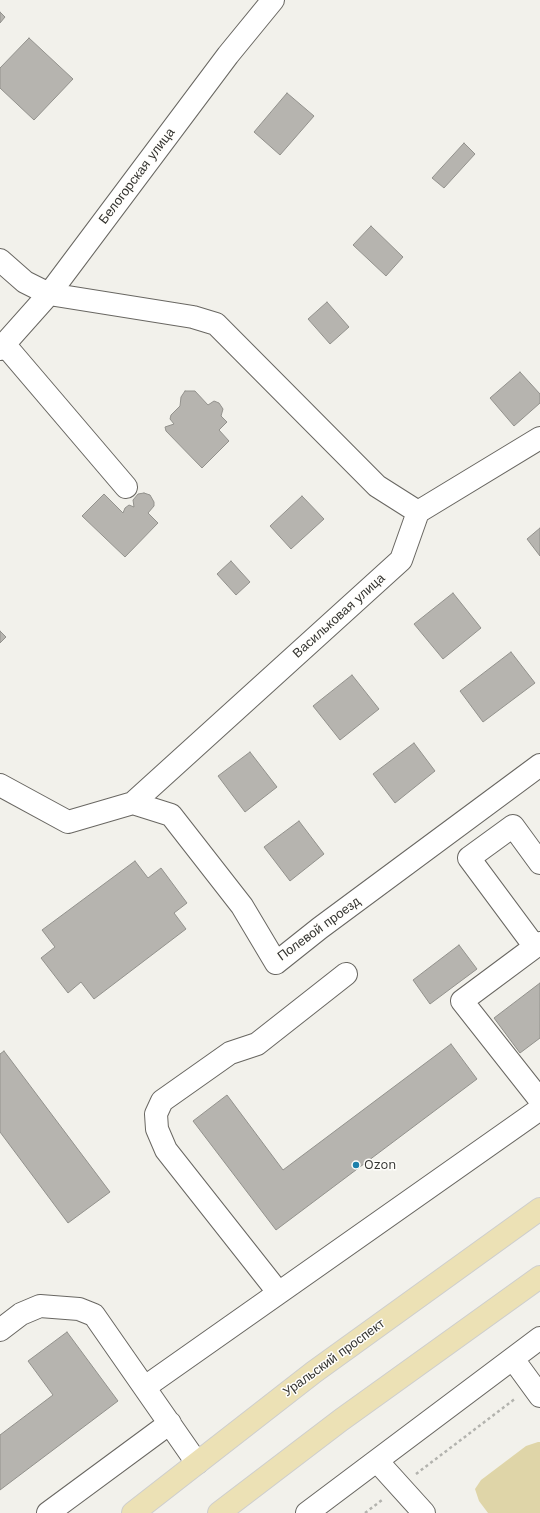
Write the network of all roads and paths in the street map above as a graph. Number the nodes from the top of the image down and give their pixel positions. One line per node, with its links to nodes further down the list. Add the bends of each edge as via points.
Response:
1 (272, 0): 3 (street, Белогорская улица)
2 (0, 260): 3 (street, via 25,282)
3 (49, 294): 4 (street, Белогорская улица); 7 (street, via 194,317 216,324 377,486)
4 (2, 347): 6 (street)
5 (540, 438): 7 (street)
6 (126, 487)
7 (418, 512): 10 (street, Васильковая улица, via 401,560)
8 (540, 765): 10 (street, Полевой проезд, via 276,963 242,906 171,815)
9 (0, 784): 10 (street, via 68,822)
10 (133, 803)
11 (540, 863): 12 (street, via 512,826 469,858)
12 (538, 945): 14 (street, via 462,1001)
13 (346, 974): 18 (street, via 257,1044 230,1053 162,1101 156,1114 157,1129 166,1150)
14 (540, 1100)
15 (540, 1109): 18 (street)
16 (540, 1209): 26 (main road, Уральский проспект, via 314,1372)
17 (540, 1277): 30 (main road, via 341,1420)
18 (278, 1292): 22 (street)
19 (0, 1330): 22 (street, via 21,1314 40,1306 84,1311 94,1315)
20 (540, 1338): 21 (street)
21 (512, 1359): 23 (street); 25 (street)
22 (145, 1387): 24 (street)
23 (536, 1391): 27 (path)
24 (170, 1423): 26 (street); 28 (street)
25 (377, 1460): 27 (street); 31 (street)
26 (197, 1463): 29 (main road, Уральский проспект)
27 (400, 1486): 32 (path); 33 (street)
28 (48, 1513)
29 (133, 1513)
30 (219, 1513)
31 (307, 1513)
32 (365, 1513)
33 (424, 1513)

